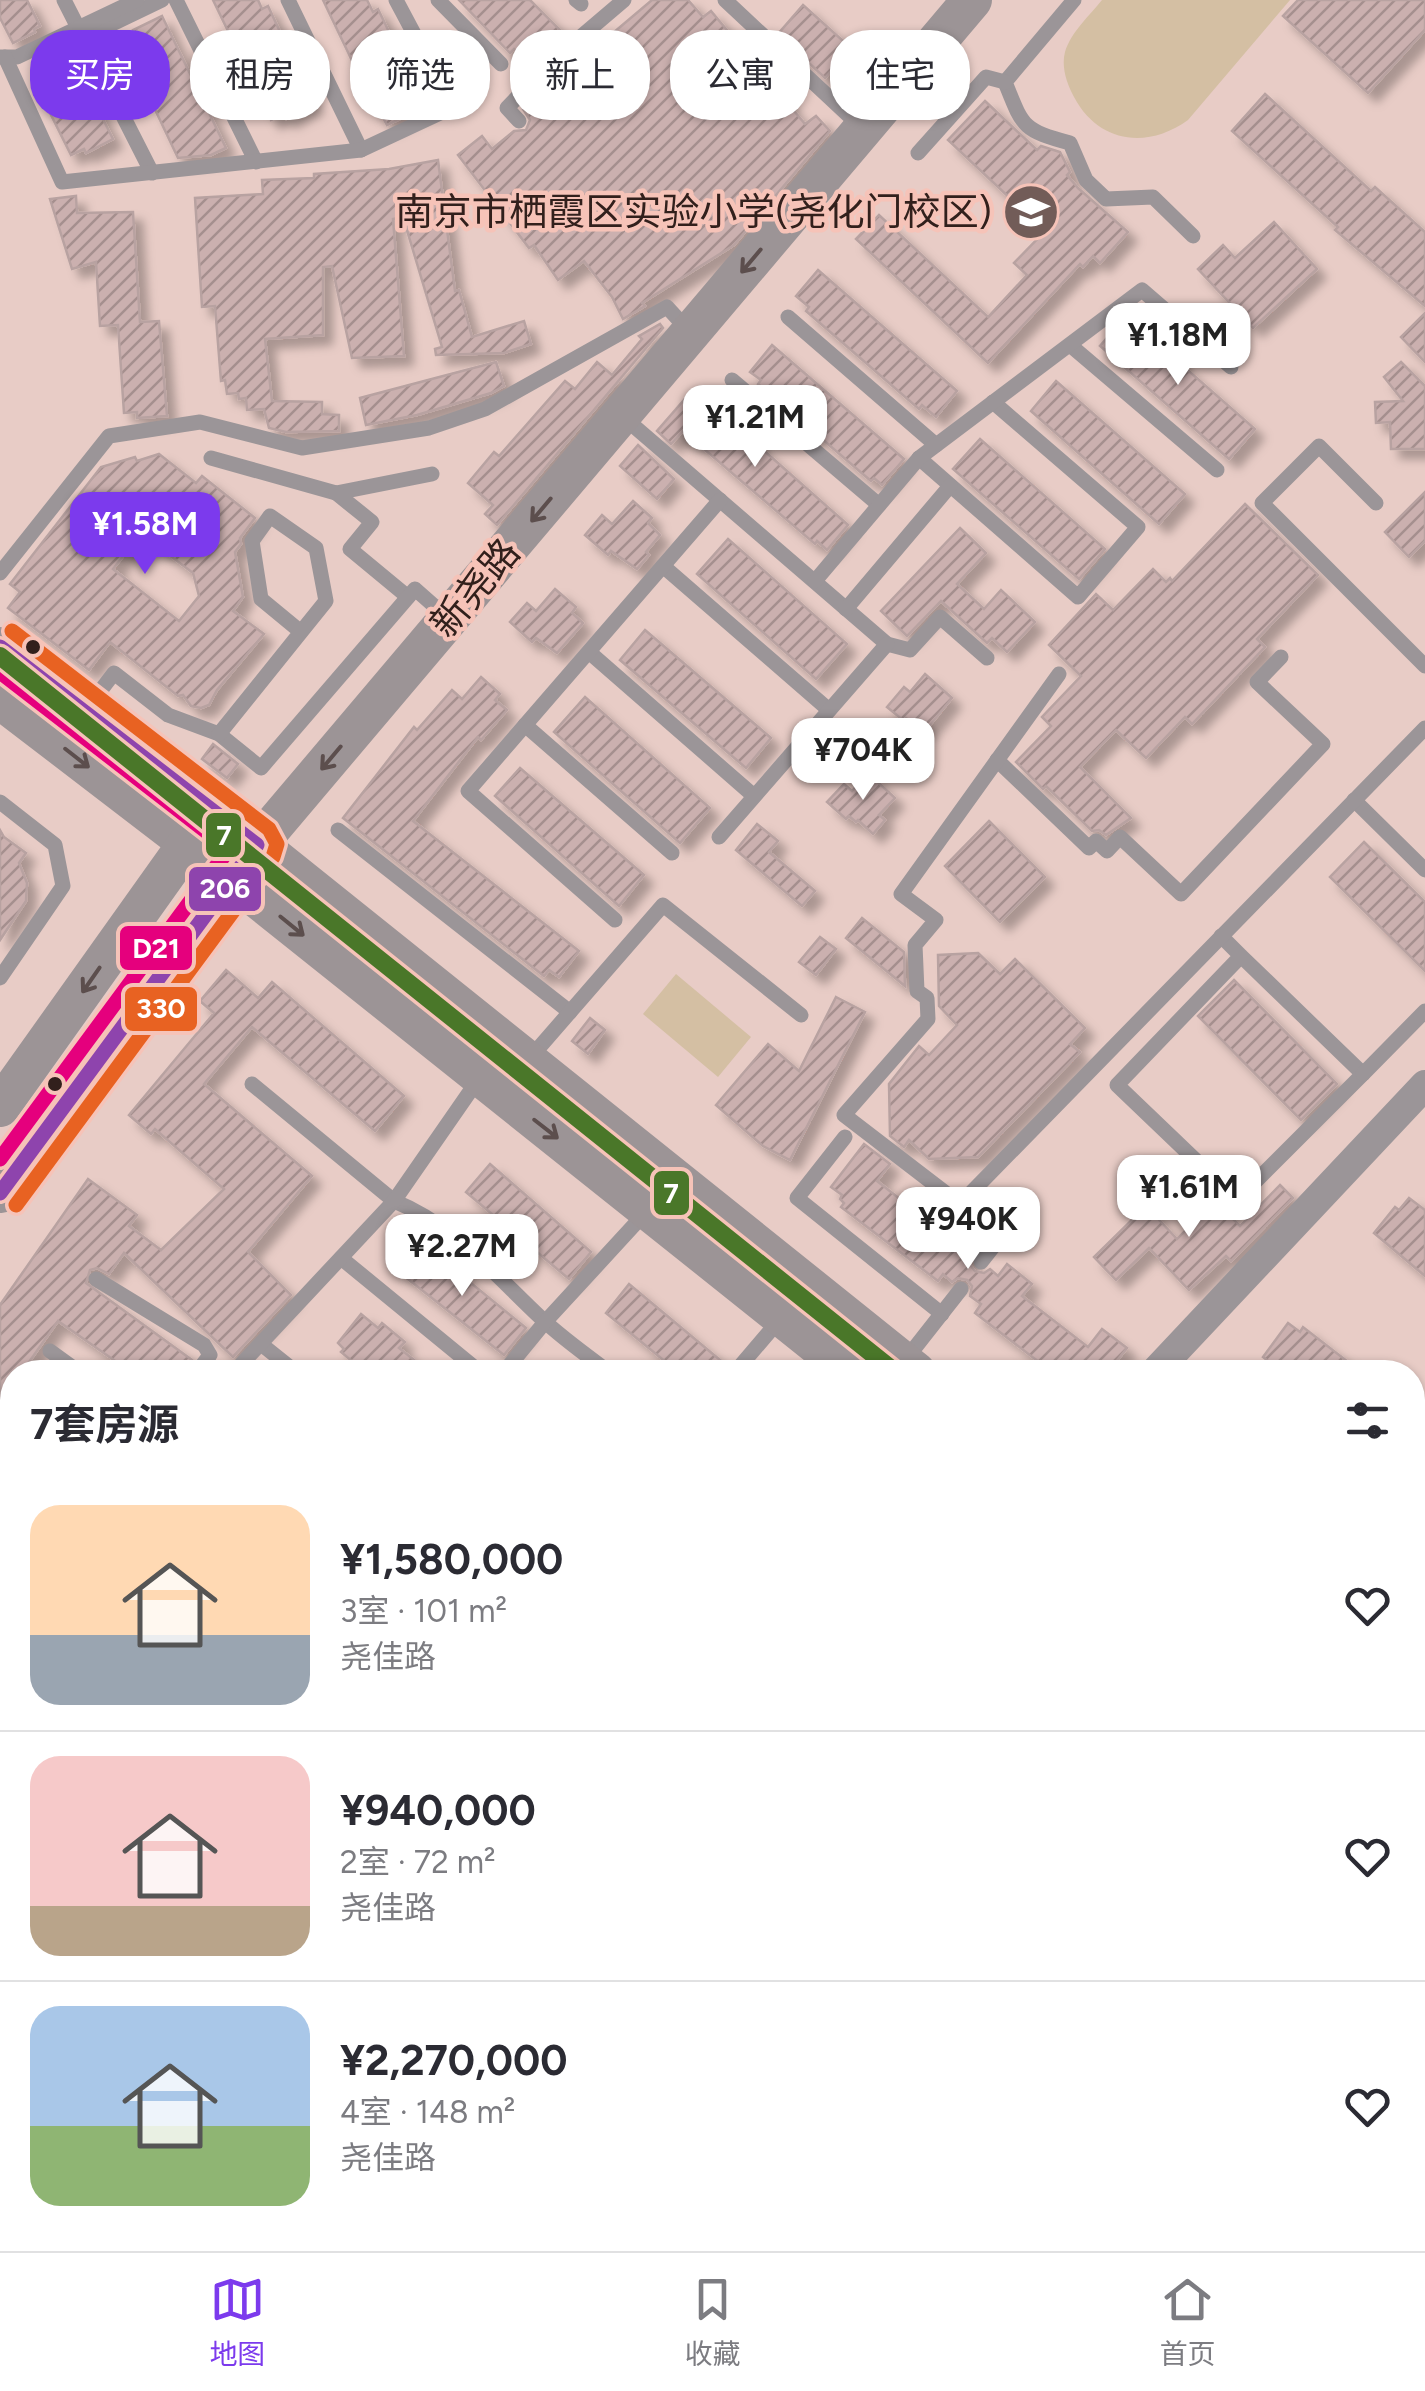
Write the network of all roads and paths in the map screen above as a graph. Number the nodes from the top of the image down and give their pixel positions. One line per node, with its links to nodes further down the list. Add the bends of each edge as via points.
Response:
1 (64, 0): 12 (lane)
2 (138, 0): 13 (lane)
3 (162, 0): 14 (lane)
4 (176, 0): 24 (lane)
5 (288, 0): 22 (lane)
6 (396, 0): 22 (lane, via 453,107)
7 (438, 0): 17 (lane)
8 (624, 0): 20 (lane, via 507,108)
9 (725, 0): 21 (lane)
10 (972, 0): 21 (main road, 新尧路)
11 (1074, 0): 18 (lane)
12 (79, 30)
13 (86, 30)
14 (88, 30)
15 (30, 53): 16 (lane)
16 (2, 57): 25 (lane, via 62,182)
17 (501, 64)
18 (1005, 82): 23 (lane, via 986,77); 26 (lane, via 1020,120 1035,134 1070,144 1086,180 1106,199 1152,196)
19 (125, 120): 25 (lane)
20 (519, 121)
21 (863, 129): 28 (main road, 新尧路, one-way to 28)
22 (360, 150): 24 (lane)
23 (918, 152)
24 (256, 162): 25 (lane)
25 (152, 173)
26 (1193, 236)
27 (788, 317): 34 (lane)
28 (690, 333): 33 (main road, 新尧路); 45 (lane, via 667,308 485,409 429,428 302,448 200,422 109,436)
29 (1070, 345): 30 (lane, via 1142,290); 32 (lane); 37 (lane)
30 (1231, 366)
31 (732, 380): 43 (lane)
32 (994, 402): 34 (lane); 39 (lane, via 1138,528 1078,597)
33 (622, 414): 41 (lane); 49 (main road, 新尧路, one-way to 49)
34 (936, 445): 36 (lane)
35 (211, 458): 40 (lane)
36 (919, 458): 39 (lane); 43 (lane)
37 (1217, 470)
38 (432, 474): 40 (lane)
39 (950, 486): 48 (lane)
40 (336, 493): 47 (lane, via 372,522 350,549)
41 (720, 500): 44 (lane); 46 (lane)
42 (1376, 502): 56 (lane, via 1319,446 1262,503)
43 (879, 505): 46 (lane)
44 (663, 566): 53 (lane); 59 (lane)
45 (0, 572)
46 (815, 582): 48 (lane)
47 (405, 600): 49 (lane); 49 (lane, via 415,590); 63 (lane, via 261,768)
48 (846, 609): 51 (lane)
49 (432, 623): 72 (main road, 新尧路, one-way to 72)
50 (301, 632): 50 (lane, via 261,599 252,540 270,516 316,548 326,601); 63 (lane)
51 (887, 644): 55 (lane, via 910,650 940,617); 59 (lane)
52 (0, 648): 60 (main road)
53 (589, 652): 61 (lane); 65 (lane)
54 (1280, 657): 64 (lane, via 1258,682 1323,744 1180,894 1120,837 1107,851 1096,840 1089,848)
55 (986, 658)
56 (1425, 666)
57 (1059, 674): 64 (lane)
58 (0, 699): 71 (main road, one-way to 71)
59 (829, 710): 65 (lane)
60 (85, 712): 63 (lane, via 114,673 168,716); 68 (main road)
61 (525, 726): 73 (lane); 76 (lane, via 468,791)
62 (1425, 728): 66 (lane)
63 (219, 734)
64 (997, 760): 92 (lane, via 901,894 936,920 915,945 917,992 927,998 928,1019 844,1116)
65 (754, 796): 70 (lane)
66 (1354, 800): 74 (lane); 77 (lane)
67 (0, 802): 79 (lane, via 55,845 63,886)
68 (217, 812): 71 (main road); 72 (main road)
69 (338, 830): 81 (lane)
70 (719, 836)
71 (188, 844): 75 (main road); 88 (main road, one-way to 88)
72 (257, 846): 75 (main road, 新尧路); 83 (main road)
73 (672, 852)
74 (1425, 870)
75 (232, 878): 85 (main road, one-way to 85); 90 (main road, 新尧路)
76 (615, 920)
77 (1221, 936): 78 (lane); 92 (lane)
78 (1241, 956): 84 (lane); 84 (lane, via 1118,1084 1232,1195 1244,1193)
79 (0, 978)
80 (1425, 1010): 84 (lane)
81 (570, 1012): 82 (lane, via 663,905); 83 (lane)
82 (801, 1015)
83 (527, 1061): 112 (main road)
84 (1363, 1074)
85 (480, 1077): 91 (lane); 93 (main road, one-way to 93)
86 (252, 1084): 91 (lane)
87 (1425, 1085): 114 (street)
88 (0, 1107)
89 (845, 1137): 98 (lane, via 797,1198)
90 (0, 1193)
91 (394, 1201): 94 (lane); 100 (lane, via 462,1241)
92 (960, 1204): 95 (lane, via 1000,1238)
93 (648, 1210): 99 (main road); 100 (lane)
94 (341, 1258): 101 (lane); 107 (lane)
95 (981, 1262)
96 (96, 1280): 104 (lane, via 204,1345)
97 (961, 1289): 98 (lane)
98 (942, 1314): 113 (lane)
99 (782, 1318): 110 (lane); 111 (main road)
100 (545, 1322): 108 (lane); 109 (lane)
101 (261, 1344): 105 (lane); 106 (lane)
102 (50, 1352): 103 (lane)
103 (62, 1360)
104 (206, 1360)
105 (246, 1360)
106 (281, 1360)
107 (465, 1360)
108 (514, 1360)
109 (594, 1360)
110 (745, 1360)
111 (836, 1360)
112 (901, 1360)
113 (914, 1360)
114 (1166, 1360)

